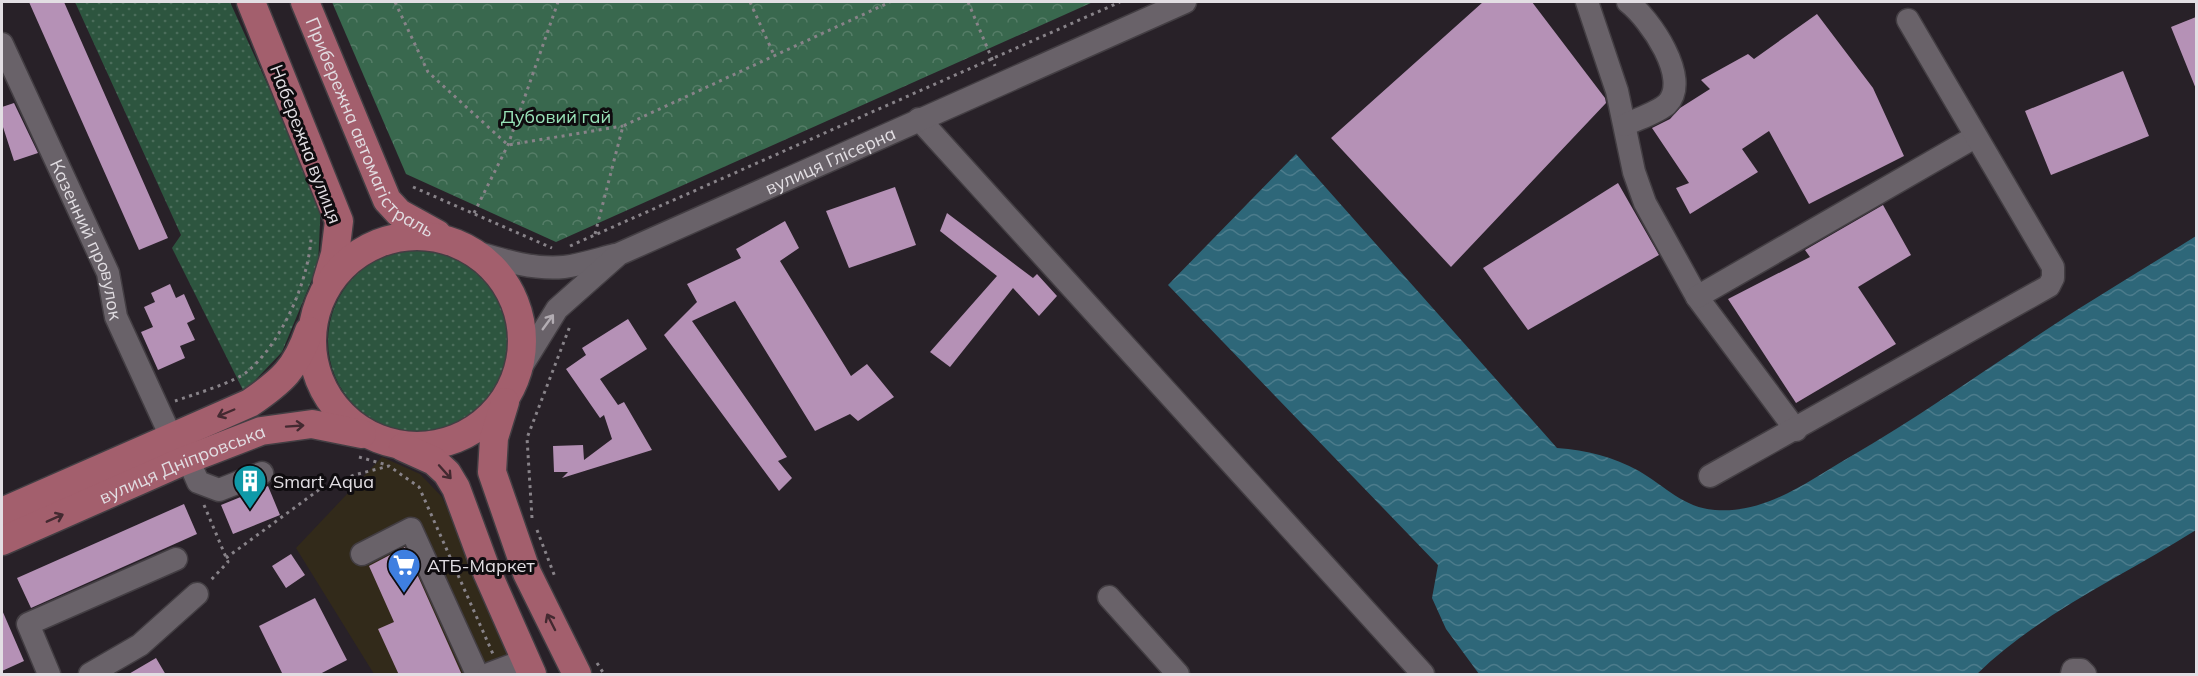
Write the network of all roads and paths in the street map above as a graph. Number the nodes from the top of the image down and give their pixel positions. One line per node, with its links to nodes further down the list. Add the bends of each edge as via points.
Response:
1 (251, 2): 31 (main road, Набережна вулиця, via 339,221 335,254)
2 (305, 2): 26 (main road, Прибережна автомагістраль, via 387,200 407,218)
3 (395, 2): 21 (path, via 428,72)
4 (558, 2): 21 (path)
5 (750, 2): 14 (path)
6 (890, 2): 14 (path)
7 (968, 2): 15 (path)
8 (1120, 2): 15 (path)
9 (1185, 2): 16 (street, вулиця Глісерна)
10 (1587, 2): 18 (street)
11 (1628, 2): 18 (street, via 1646,20 1675,76 1674,92 1667,104)
12 (1908, 20): 20 (street)
13 (2, 44): 34 (street, Казенний провулок, via 108,273 116,317)
14 (774, 55): 19 (path)
15 (992, 59): 16 (path); 24 (path)
16 (1002, 82): 17 (street, вулиця Глісерна)
17 (919, 119): 29 (street, вулиця Глісерна); 56 (street)
18 (1625, 125): 30 (street, via 1645,203)
19 (623, 126): 21 (path); 24 (path)
20 (1975, 137): 30 (street); 35 (street, via 2053,267 2049,286)
21 (508, 145): 23 (path)
22 (413, 187): 23 (path)
23 (474, 213): 27 (path)
24 (596, 234): 28 (path)
25 (311, 239): 34 (path, via 310,257 297,297 276,338 247,372)
26 (461, 246): 29 (street, via 507,261 546,267 565,267); 31 (main road, Прибережна автомагістраль, via 426,236 378,242 344,264); 33 (main road, Прибережна автомагістраль, via 490,265 516,304 522,338)
27 (555, 249)
28 (562, 249)
29 (620, 254): 33 (street, вулиця Глісерна, one-way to 29, via 557,309)
30 (1697, 297): 35 (street)
31 (319, 301): 36 (main road, via 311,336 320,384 350,422); 37 (main road, вулиця Дніпровська, one-way to 37, via 296,364 284,379)
32 (573, 318): 46 (path, via 527,438 532,517)
33 (513, 383): 36 (main road, via 492,414 472,431 448,442 422,446); 50 (main road, Прибережна автомагістраль, one-way to 33, via 526,573 492,472 494,438)
34 (157, 409): 37 (street, Казенний провулок)
35 (1796, 430): 39 (street)
36 (383, 440): 37 (main road, вулиця Дніпровська, one-way to 36, via 286,426 334,426); 49 (main road, one-way to 49, via 421,454 447,473 456,488 487,573)
37 (180, 452): 38 (street, Казенний провулок, via 198,482 219,490); 41 (main road, вулиця Дніпровська); 42 (main road, вулиця Дніпровська, one-way to 37)
38 (262, 473)
39 (1710, 477)
40 (201, 500): 44 (path)
41 (2, 512)
42 (2, 541)
43 (362, 554): 53 (street, via 411,529)
44 (226, 558): 47 (path, via 228,562); 49 (path, via 320,489 389,466 419,487)
45 (176, 559): 51 (street, via 28,624)
46 (556, 580)
47 (197, 594): 52 (street, via 140,645)
48 (1108, 597): 55 (street)
49 (512, 670)
50 (581, 670): 54 (path)
51 (49, 675)
52 (90, 675)
53 (477, 675)
54 (604, 675)
55 (1178, 675)
56 (1423, 675)
57 (2072, 675): 58 (street, via 2073,670 2081,670)
58 (2085, 675)

